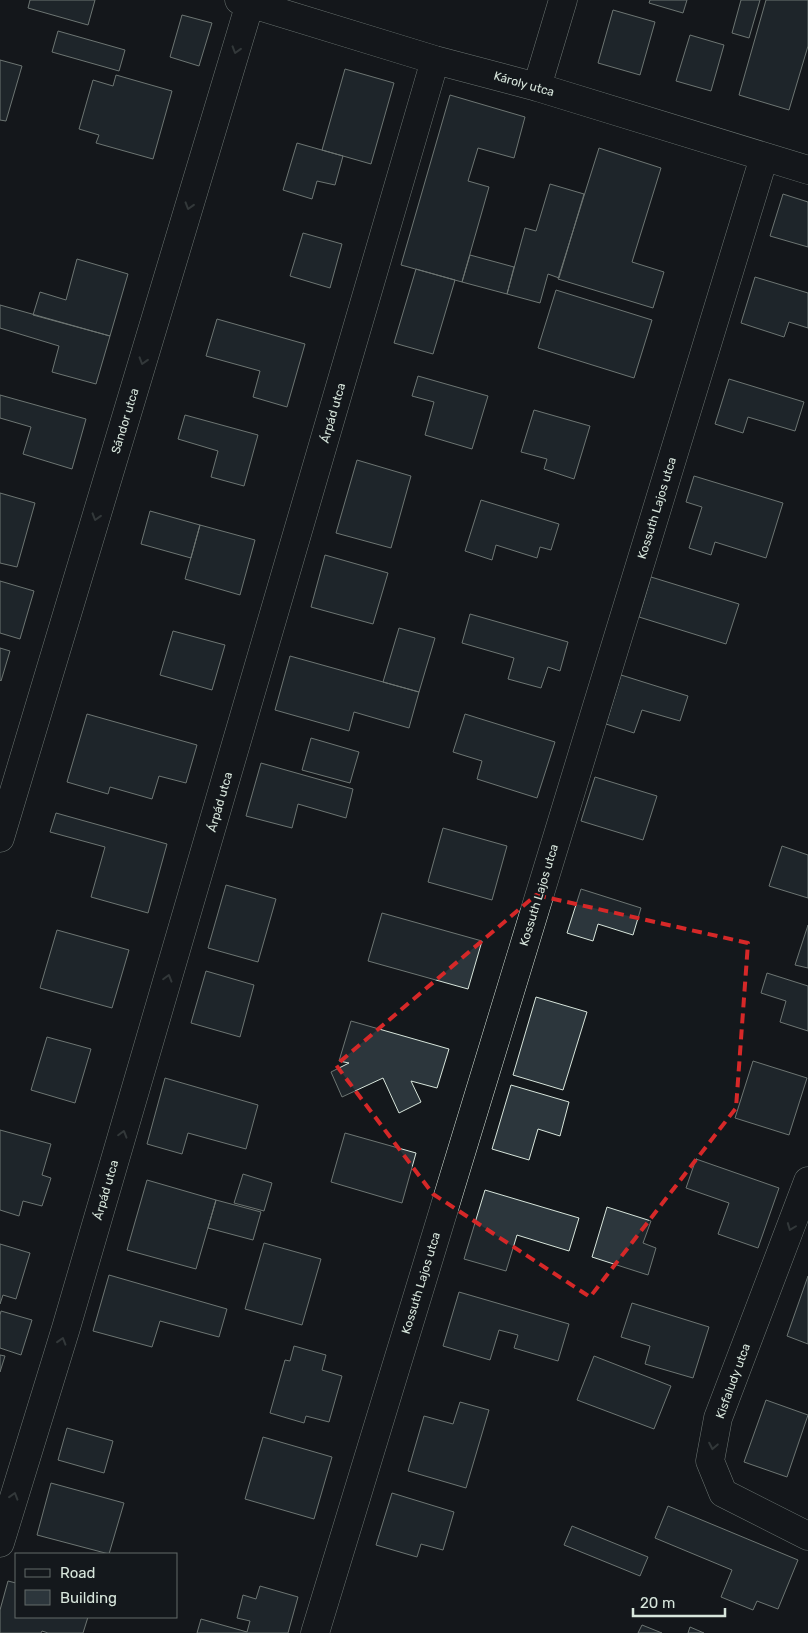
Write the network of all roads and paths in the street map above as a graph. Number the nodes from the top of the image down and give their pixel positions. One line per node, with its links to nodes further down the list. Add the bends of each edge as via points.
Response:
1 (563, 0): 4 (street)
2 (244, 2): 3 (street, Károly utca); 7 (street, Sándor utca, one-way to 7)
3 (435, 60): 4 (street, Károly utca); 10 (street, Árpád utca, one-way to 3, via 66,1328)
4 (538, 87): 5 (street, Károly utca)
5 (764, 157): 6 (street, Károly utca); 11 (street, Kossuth Lajos utca)
6 (808, 170)
7 (0, 838)
8 (808, 1181): 9 (street, Kisfaludy utca, one-way to 9, via 718,1418 710,1461 724,1493)
9 (808, 1536)
10 (0, 1543)
11 (315, 1633)

